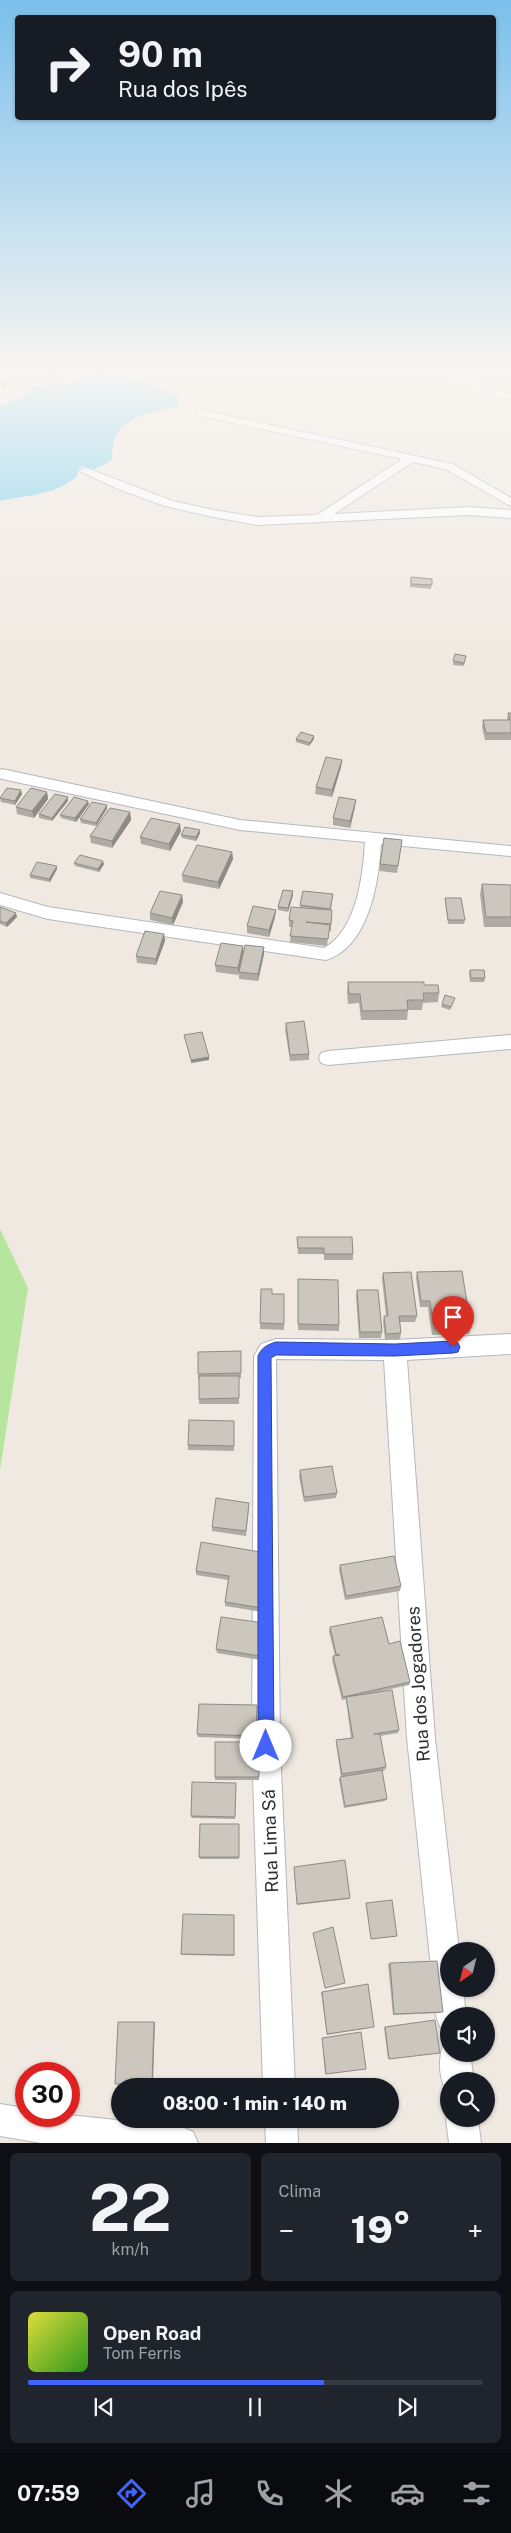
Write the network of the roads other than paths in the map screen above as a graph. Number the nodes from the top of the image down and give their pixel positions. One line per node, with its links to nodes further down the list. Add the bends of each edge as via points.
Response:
1 (393, 469): 6 (street)
2 (454, 469): 4 (street)
3 (85, 471): 6 (street, via 157,501 226,517 258,521)
4 (511, 503)
5 (511, 514): 6 (street, via 468,510)
6 (320, 518)
7 (2, 774): 8 (street, via 240,825)
8 (373, 837): 9 (street); 10 (street, via 364,902 341,945 326,954 48,913)
9 (511, 852)
10 (0, 899)
11 (511, 1042): 12 (street)
12 (328, 1058)
13 (511, 1344): 14 (street)
14 (395, 1350): 15 (street, Rua dos Jogadores, via 422,1738); 16 (street, Rua Lima Sá, via 276,1349 269,1350 265,1356 266,1746)
15 (450, 2007)
16 (279, 2078)
17 (0, 2120): 20 (street)
18 (463, 2127): 22 (street)
19 (281, 2128): 21 (street)
20 (182, 2143)
21 (282, 2143)
22 (465, 2143)

